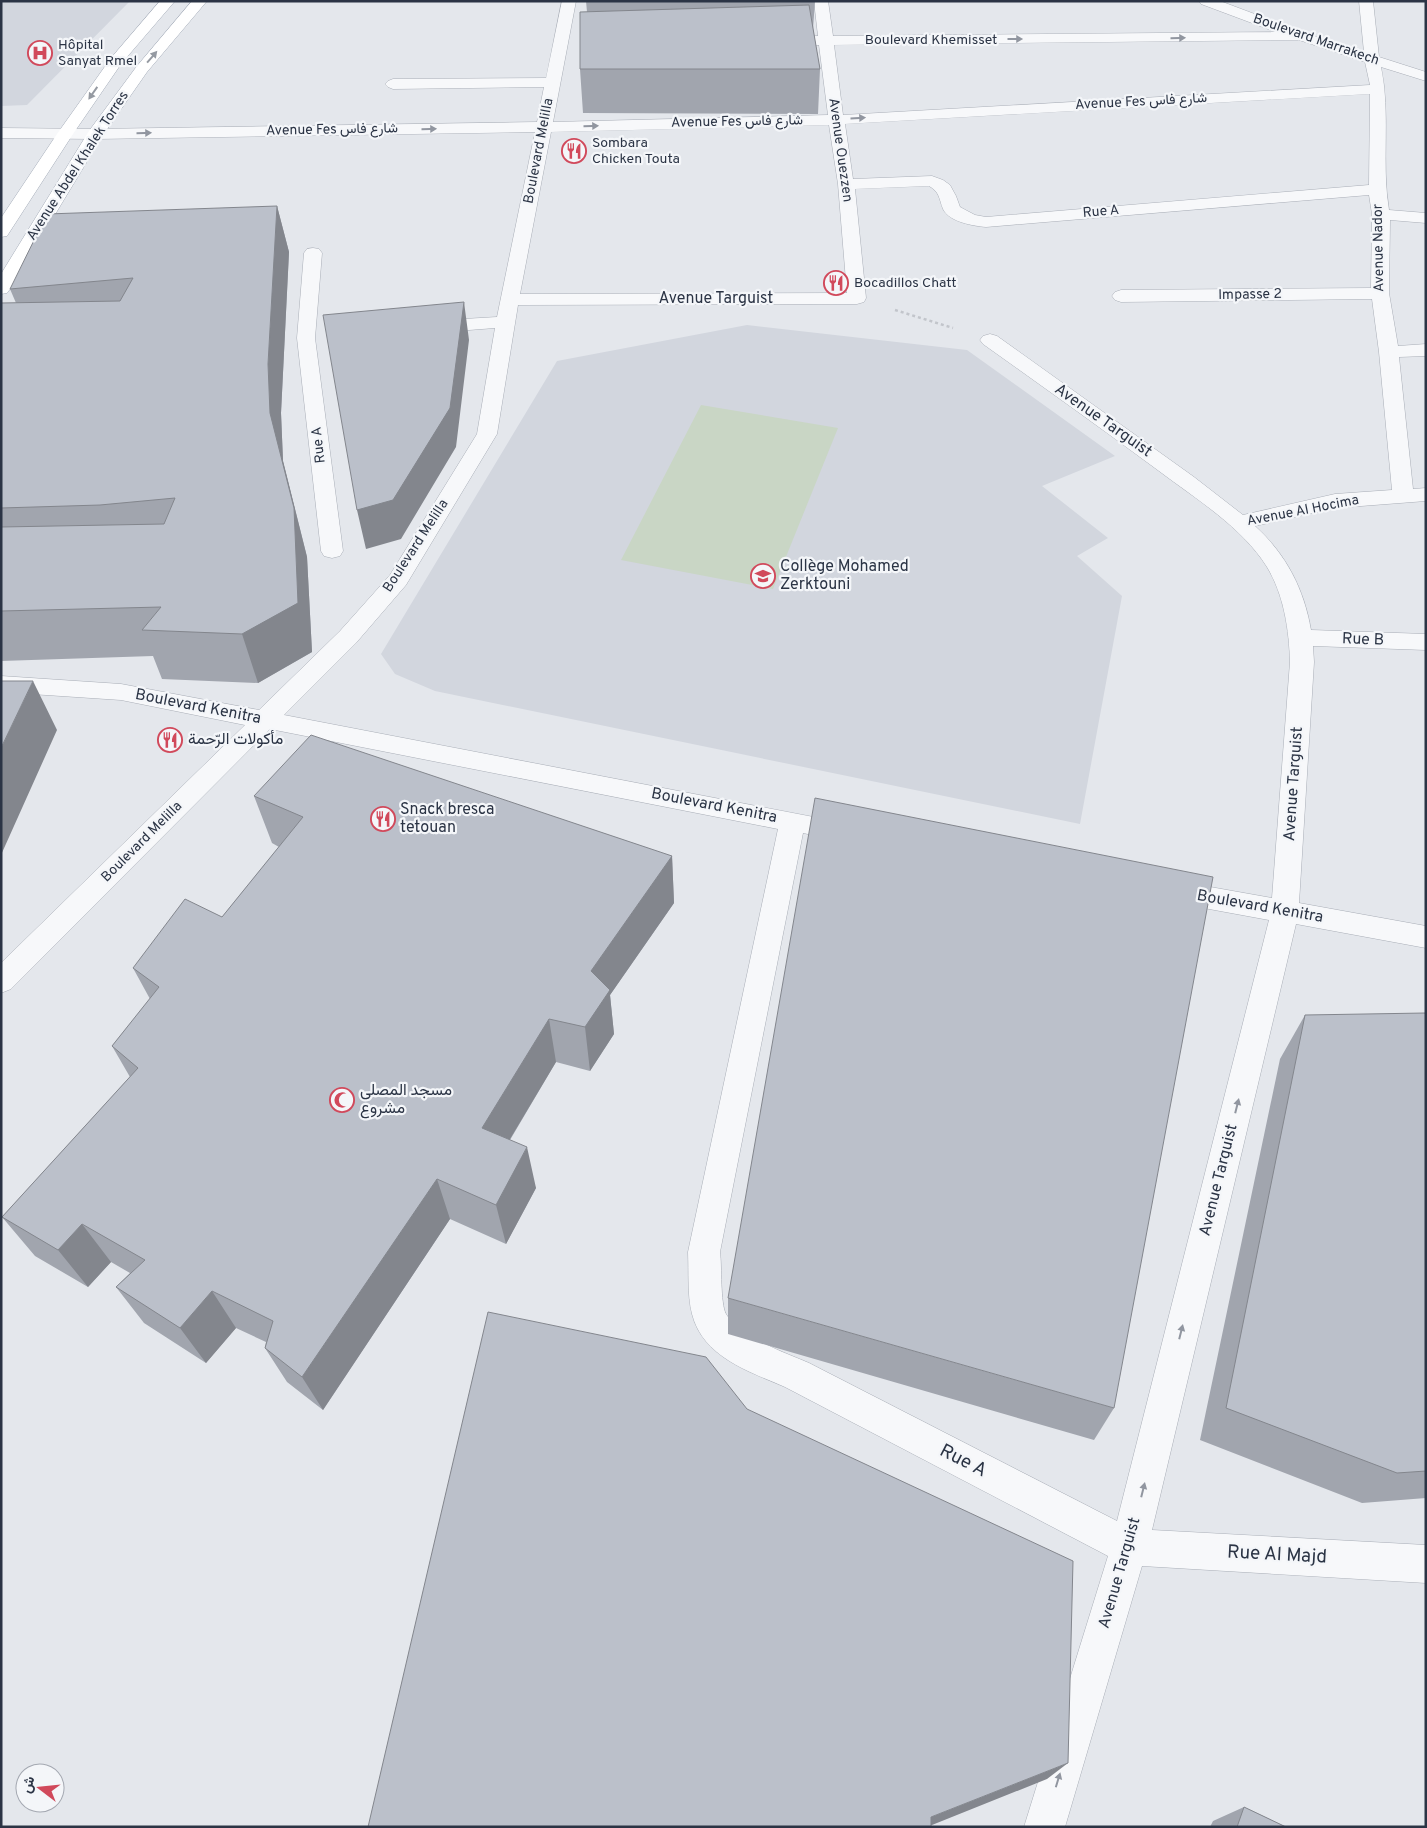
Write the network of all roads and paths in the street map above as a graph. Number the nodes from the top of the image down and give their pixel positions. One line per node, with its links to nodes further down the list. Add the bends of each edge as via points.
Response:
1 (168, 1): 18 (main road, Avenue Abdel Khalek Torres, one-way to 18, via 116,61)
2 (200, 1): 19 (main road, Avenue Abdel Khalek Torres, one-way to 2, via 142,69)
3 (570, 1): 12 (street, Boulevard Melilla, via 566,43)
4 (821, 1): 8 (street, Avenue Ouezzen)
5 (1206, 1): 7 (street, Boulevard Marrakech)
6 (1366, 1): 10 (street, Avenue Nador)
7 (1300, 36): 8 (street, Boulevard Khemisset, one-way to 7); 10 (street, Boulevard Marrakech)
8 (826, 41): 9 (street, Boulevard Khemisset); 15 (street, Avenue Ouezzen)
9 (762, 42)
10 (1372, 58): 11 (street, Boulevard Marrakech); 14 (street, Avenue Nador)
11 (1426, 77)
12 (553, 82): 13 (street); 16 (street, Boulevard Melilla)
13 (393, 84)
14 (1378, 89): 15 (street, Avenue Fes شارع فاس, one-way to 14); 21 (street, Avenue Nador)
15 (836, 120): 16 (street, Avenue Fes شارع فاس, one-way to 15); 20 (street, Avenue Ouezzen)
16 (544, 127): 19 (street, Avenue Fes شارع فاس, one-way to 16); 30 (street, Boulevard Melilla)
17 (1, 132): 18 (street, Avenue Fes شارع فاس)
18 (65, 134): 19 (street, Avenue Fes شارع فاس); 24 (main road, Avenue Abdel Khalek Torres)
19 (95, 134): 26 (main road, Avenue Abdel Khalek Torres)
20 (846, 184): 21 (street, Rue A, via 932,181 942,185 948,193 952,209 970,220 986,222); 29 (street, Avenue Ouezzen)
21 (1377, 189): 22 (street, Avenue Nador)
22 (1381, 214): 23 (street); 27 (street, Avenue Nador)
23 (1426, 218)
24 (1, 232)
25 (313, 253): 39 (street, Rue A)
26 (1, 289)
27 (1380, 293): 28 (street, Impasse 2); 35 (street, Avenue Nador)
28 (1121, 296)
29 (857, 298): 30 (street, Avenue Targuist); 33 (path)
30 (511, 300): 31 (street, Boulevard Melilla)
31 (506, 322): 32 (street); 43 (street, Boulevard Melilla, via 487,434 398,580 348,637)
32 (412, 329)
33 (990, 340): 38 (street, Avenue Targuist, via 1163,464)
34 (1426, 350): 35 (street)
35 (1389, 352): 37 (street, Avenue Nador)
36 (1426, 494): 37 (street, Avenue Al Hocima)
37 (1403, 495): 38 (street, Avenue Al Hocima, via 1335,502)
38 (1239, 523): 40 (street, Avenue Targuist, via 1272,557 1286,581)
39 (332, 551)
40 (1301, 638): 41 (street, Rue B); 47 (street, Avenue Targuist)
41 (1426, 642)
42 (1, 684): 43 (street, Boulevard Kenitra, via 121,692)
43 (264, 719): 44 (street, Boulevard Kenitra); 49 (street, Boulevard Melilla)
44 (792, 822): 45 (street, Boulevard Kenitra); 50 (street, Rue A, via 704,1252 709,1315 722,1336 754,1355)
45 (866, 835)
46 (1148, 887): 47 (street, Boulevard Kenitra)
47 (1285, 912): 48 (street, Boulevard Kenitra); 50 (street, Avenue Targuist, one-way to 47)
48 (1426, 936)
49 (1, 981)
50 (1128, 1547): 51 (street, Rue Al Majd); 52 (street, Avenue Targuist, one-way to 50)
51 (1426, 1564)
52 (1044, 1827)

